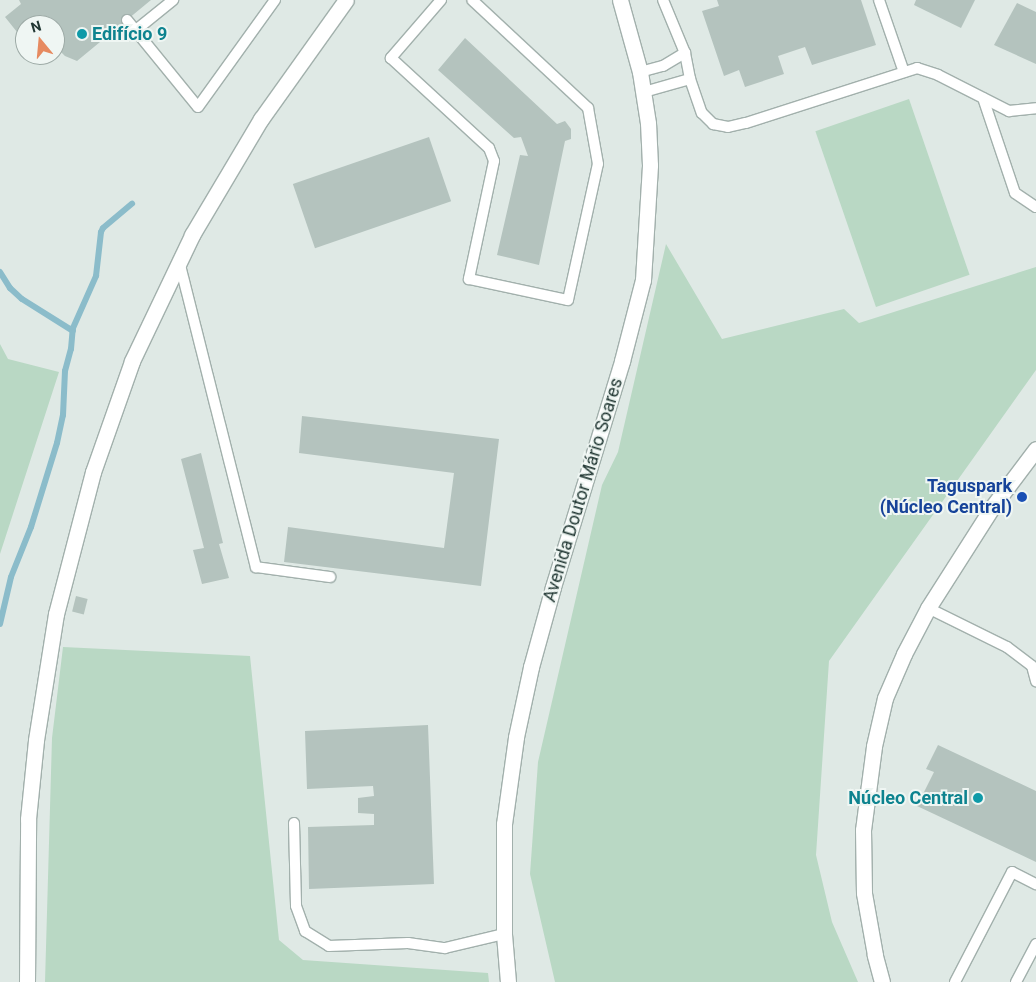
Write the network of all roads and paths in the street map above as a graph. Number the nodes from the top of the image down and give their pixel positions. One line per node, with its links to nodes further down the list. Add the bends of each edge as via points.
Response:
1 (173, 0): 10 (lane)
2 (275, 0): 10 (lane, via 198,107)
3 (346, 0): 19 (street, via 261,118)
4 (441, 0): 5 (lane, via 391,58 489,148 494,161 469,279 568,300 598,164 588,108)
5 (472, 0)
6 (620, 0): 12 (street, Avenida Doutor Mário Soares)
7 (663, 0): 11 (lane)
8 (879, 0): 13 (lane)
9 (127, 20): 10 (lane)
10 (136, 30)
11 (685, 52): 12 (lane, via 663,66); 14 (lane)
12 (640, 72): 15 (street, Avenida Doutor Mário Soares)
13 (904, 72): 14 (lane, via 728,127 713,124 702,113); 16 (lane, via 917,68)
14 (690, 79): 15 (lane)
15 (644, 92): 27 (street, Avenida Doutor Mário Soares, via 650,164 643,280 622,361 550,596 516,736 504,824)
16 (983, 98): 17 (lane, via 1009,111); 18 (lane, via 1015,193)
17 (1036, 108)
18 (1036, 207)
19 (179, 261): 21 (lane, via 256,568); 29 (street, via 132,361 110,423 74,540 56,614 41,698 30,794 26,872)
20 (1036, 449): 22 (street, via 993,506)
21 (330, 577)
22 (928, 608): 23 (lane); 31 (street, via 885,698 868,785 863,830 864,893)
23 (1034, 662): 24 (lane)
24 (1036, 681)
25 (294, 823): 27 (lane, via 296,906 305,931 329,946 408,943 444,948)
26 (1036, 884): 32 (lane, via 1012,872)
27 (504, 934): 30 (street, Avenida Doutor Mário Soares)
28 (1036, 944): 33 (lane)
29 (27, 982)
30 (508, 982)
31 (882, 982)
32 (954, 982)
33 (1016, 982)

